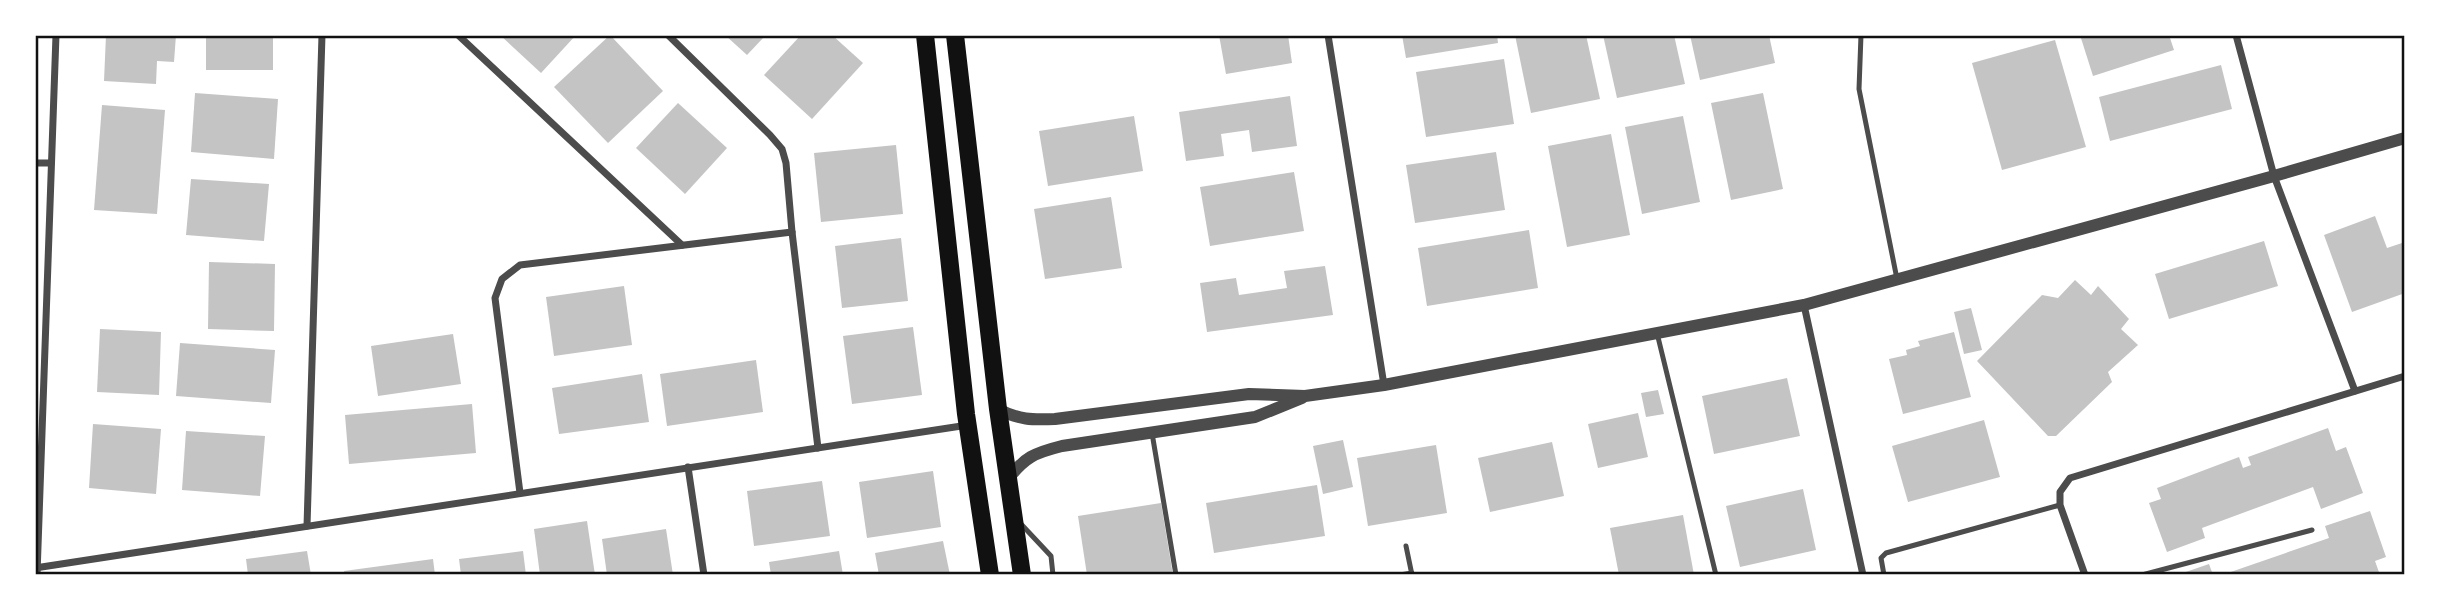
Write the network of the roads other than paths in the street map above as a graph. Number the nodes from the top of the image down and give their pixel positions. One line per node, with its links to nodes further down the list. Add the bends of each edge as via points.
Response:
1 (56, 35): 12 (street)
2 (322, 35): 32 (street)
3 (458, 35): 15 (street)
4 (668, 35): 14 (street, via 782,149)
5 (925, 35): 24 (main road)
6 (956, 35): 23 (main road)
7 (1328, 35): 20 (street)
8 (1861, 35): 16 (lane, via 1859,89)
9 (2236, 35): 13 (street)
10 (2405, 138): 13 (street)
11 (35, 163): 12 (street)
12 (51, 163): 35 (street)
13 (2274, 176): 16 (street); 21 (street)
14 (792, 233): 15 (street); 26 (street)
15 (682, 244): 29 (street, via 520,265 502,279 495,298)
16 (1897, 279): 17 (street)
17 (1804, 305): 18 (street); 44 (street)
18 (1657, 333): 20 (street); 43 (lane)
19 (2405, 377): 21 (street)
20 (1384, 385): 22 (street)
21 (2355, 391): 30 (street, via 2070,478 2062,488)
22 (1305, 396): 23 (street, via 1249,394 1032,420); 25 (street, via 1255,417)
23 (998, 408): 28 (main road)
24 (968, 425): 26 (street); 38 (main road)
25 (1152, 433): 28 (street, via 1035,453); 41 (lane)
26 (818, 448): 27 (street)
27 (688, 467): 29 (street); 37 (street)
28 (1007, 480): 31 (main road)
29 (520, 493): 32 (street)
30 (2060, 505): 45 (lane, via 1886,554 1881,558); 46 (street)
31 (1013, 515): 39 (main road); 40 (lane, via 1051,556)
32 (307, 526): 35 (street)
33 (2312, 530): 47 (lane)
34 (1406, 546): 36 (lane)
35 (36, 570)
36 (1412, 574): 42 (lane)
37 (704, 575)
38 (990, 575)
39 (1022, 575)
40 (1054, 575)
41 (1176, 575)
42 (1400, 575)
43 (1716, 575)
44 (1863, 575)
45 (1884, 575)
46 (2085, 575)
47 (2143, 575)

